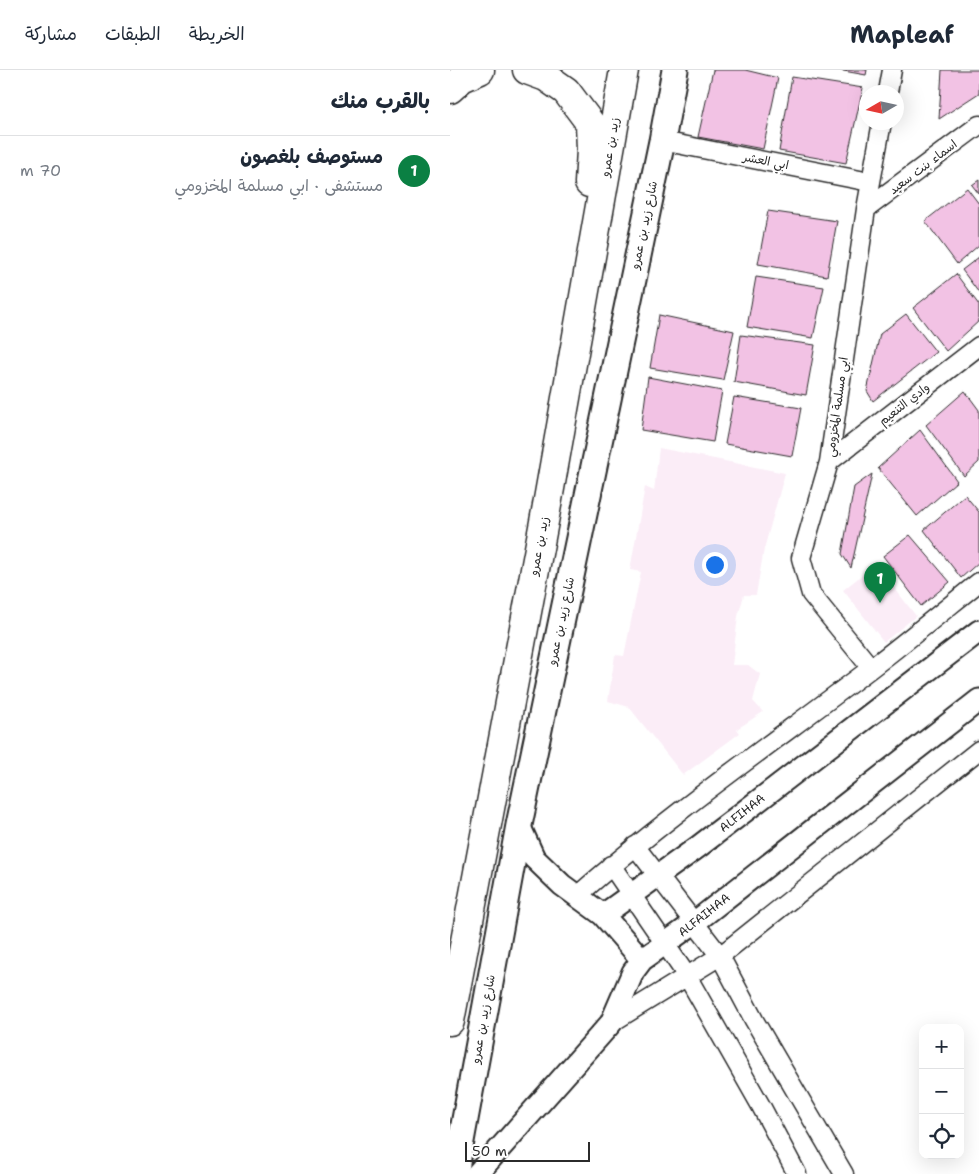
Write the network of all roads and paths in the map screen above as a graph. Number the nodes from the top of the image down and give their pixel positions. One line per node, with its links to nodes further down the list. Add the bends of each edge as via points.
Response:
1 (480, 70): 7 (main road, via 462,78)
2 (527, 70): 14 (main road, via 566,91 590,123 588,184 577,250)
3 (624, 70): 14 (main road, زيد بن عمرو)
4 (675, 70): 10 (main road, شارع زيد بن عمرو)
5 (892, 70): 6 (street)
6 (889, 85)
7 (450, 89)
8 (979, 125): 12 (street, اسماء بنت سعيد)
9 (880, 130): 11 (street, ابي مسلمة المخزومي)
10 (662, 141): 11 (street, ابي العشر); 17 (main road, شارع زيد بن عمرو)
11 (870, 182): 12 (street, ابي مسلمة المخزومي)
12 (866, 209): 15 (street, ابي مسلمة المخزومي)
13 (979, 346): 15 (street, وادي التنعيم)
14 (565, 398): 16 (main road, زيد بن عمرو)
15 (829, 462): 20 (street, ابي مسلمة المخزومي, via 801,558 811,594)
16 (546, 511): 17 (main road); 35 (main road, زيد بن عمرو)
17 (583, 518): 23 (main road, شارع زيد بن عمرو)
18 (979, 582): 20 (street)
19 (979, 631): 26 (street, ALFIHAA)
20 (871, 668): 24 (street)
21 (979, 700): 30 (street, ALFAIHAA)
22 (979, 750): 32 (street)
23 (519, 825): 28 (street, via 534,858); 37 (main road, شارع زيد بن عمرو)
24 (635, 846): 25 (street); 26 (street)
25 (611, 866): 27 (street); 28 (street)
26 (658, 876): 27 (street, ALFIHAA); 30 (street)
27 (632, 895): 29 (street, ALFIHAA); 31 (street)
28 (577, 896): 29 (street)
29 (603, 915): 33 (street)
30 (694, 923): 31 (street, ALFAIHAA); 32 (street)
31 (666, 944): 33 (street, ALFAIHAA); 34 (street)
32 (720, 956): 34 (street); 40 (street)
33 (642, 960): 36 (street, ALFAIHAA, via 632,972)
34 (687, 976): 36 (street); 39 (street)
35 (450, 1021)
36 (611, 1023): 38 (street, ALFAIHAA)
37 (455, 1174)
38 (477, 1174)
39 (797, 1174)
40 (844, 1174)

